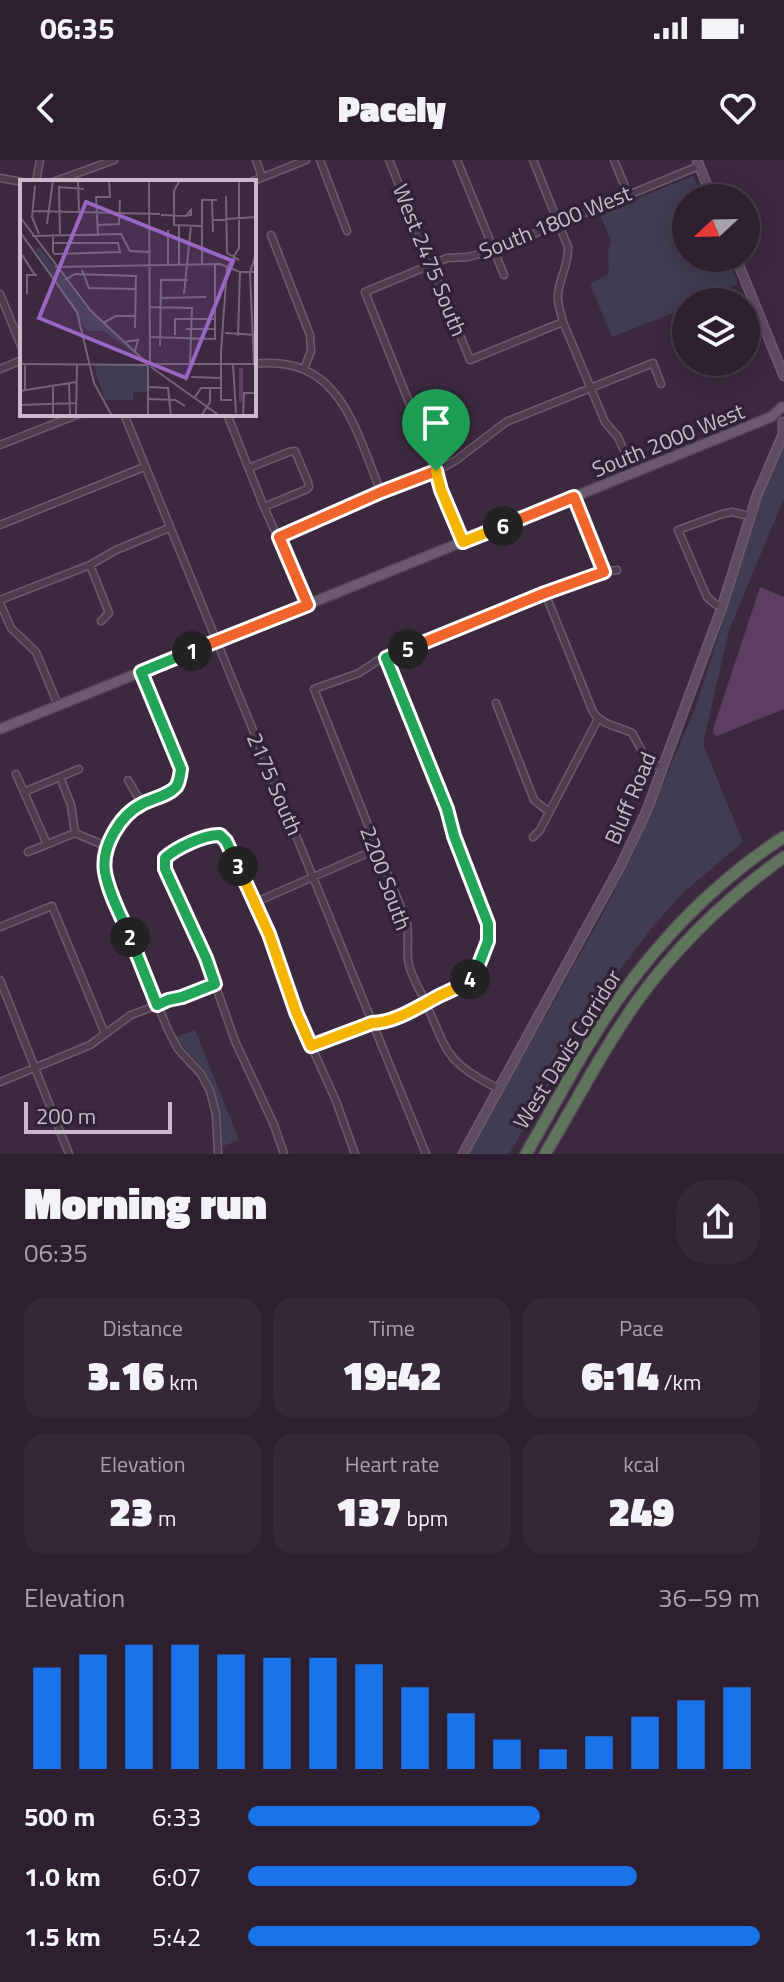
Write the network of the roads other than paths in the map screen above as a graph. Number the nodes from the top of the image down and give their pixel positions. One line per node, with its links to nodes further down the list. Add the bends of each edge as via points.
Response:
1 (40, 160): 13 (street)
2 (114, 160): 14 (street)
3 (256, 160): 11 (street)
4 (306, 160): 11 (street)
5 (320, 160): 20 (street)
6 (389, 160): 23 (street, West 2475 South)
7 (457, 160): 22 (street)
8 (533, 160): 19 (street)
9 (614, 160): 18 (street)
10 (698, 163): 17 (street); 18 (street, South 1800 West)
11 (262, 177): 15 (street)
12 (0, 178): 16 (street)
13 (36, 180)
14 (59, 180)
15 (255, 180)
16 (20, 182)
17 (706, 184)
18 (628, 194): 19 (street, South 1800 West)
19 (559, 222): 22 (street, South 1800 West); 27 (street, via 569,259 558,294)
20 (347, 231)
21 (271, 235): 32 (street, via 310,335)
22 (494, 250): 23 (street, South 1800 West); 25 (street)
23 (431, 264): 27 (street, West 2475 South, via 470,360); 46 (street, South 1800 West, via 365,292)
24 (742, 272): 33 (street)
25 (504, 275)
26 (0, 294): 28 (street)
27 (563, 322): 35 (street)
28 (20, 343)
29 (20, 361): 31 (street)
30 (256, 364): 32 (street)
31 (0, 369)
32 (304, 369): 48 (street, via 343,402)
33 (784, 375)
34 (661, 384): 35 (street, via 653,363)
35 (590, 388): 46 (street, via 506,422); 47 (street)
36 (783, 405): 40 (main road, South 2000 West); 41 (main road)
37 (74, 416): 43 (street)
38 (125, 416): 44 (street, 2175 South)
39 (228, 416): 45 (street)
40 (771, 417): 41 (main road, South 2000 West); 47 (main road, South 2000 West)
41 (783, 421): 42 (street, Bluff Road)
42 (783, 433): 51 (street, Bluff Road)
43 (0, 445)
44 (144, 467): 52 (street); 53 (street, 2175 South)
45 (249, 468): 50 (street); 50 (street, via 295,451 308,482 307,489)
46 (436, 471): 48 (street); 55 (street)
47 (634, 473): 49 (main road, South 2000 West)
48 (381, 492): 54 (street)
49 (574, 497): 55 (main road, South 2000 West); 58 (street)
50 (264, 507): 54 (street)
51 (750, 516): 62 (street, Bluff Road); 62 (street, via 732,512 678,530 707,597)
52 (0, 525)
53 (169, 528): 56 (street); 64 (street, 2175 South)
54 (279, 537): 61 (street)
55 (463, 542): 61 (main road, South 2000 West)
56 (90, 565): 60 (street); 63 (street, via 109,613)
57 (617, 570): 58 (street)
58 (604, 572): 59 (street)
59 (545, 593): 65 (street); 69 (street)
60 (0, 602): 68 (street, via 11,628 36,652)
61 (308, 605): 64 (main road, South 2000 West)
62 (722, 607): 72 (street, Bluff Road)
63 (101, 621)
64 (215, 641): 66 (main road, South 2000 West); 87 (street, 2175 South)
65 (386, 658): 84 (street, 2200 South, via 314,689); 92 (street, via 488,924 488,941 472,979)
66 (141, 672): 68 (main road, South 2000 West); 77 (street, via 181,769 174,789)
67 (496, 703): 78 (street, via 534,800)
68 (58, 705): 70 (main road, South 2000 West)
69 (598, 719): 72 (street, via 632,733 647,760); 78 (street)
70 (0, 729)
71 (79, 769): 74 (street)
72 (663, 769): 99 (street, Bluff Road, via 621,865)
73 (16, 774): 76 (street)
74 (60, 777): 76 (street); 79 (street)
75 (128, 780): 77 (street)
76 (24, 792): 82 (street)
77 (142, 804): 83 (street, via 127,814)
78 (549, 812): 80 (street)
79 (75, 833): 82 (street); 83 (street)
80 (533, 837)
81 (784, 837): 106 (highway, West Davis Corridor, via 717,889 651,956 599,1028)
82 (47, 844): 85 (street)
83 (108, 847): 93 (street, via 108,884)
84 (377, 849): 87 (street); 92 (street, 2200 South, via 407,923 408,960)
85 (28, 852)
86 (784, 857): 107 (highway, West Davis Corridor, via 714,914 656,977 613,1038)
87 (313, 876): 88 (street); 94 (street, 2175 South)
88 (256, 902): 91 (street, via 220,835 165,858 165,869); 96 (street)
89 (0, 927): 95 (street, via 52,906)
90 (0, 980): 97 (street)
91 (215, 984): 93 (street); 102 (street)
92 (426, 1004): 94 (street); 99 (street, 2200 South, via 450,1057)
93 (157, 1005): 95 (street); 101 (street, via 178,1049 210,1091)
94 (372, 1023): 96 (street); 104 (street, 2175 South)
95 (105, 1034): 97 (street)
96 (311, 1046): 103 (street)
97 (34, 1068): 98 (street); 100 (street)
98 (0, 1082)
99 (499, 1089): 105 (street, Bluff Road)
100 (69, 1154)
101 (218, 1154)
102 (284, 1154)
103 (355, 1154)
104 (426, 1154)
105 (463, 1154)
106 (526, 1154)
107 (545, 1154)

